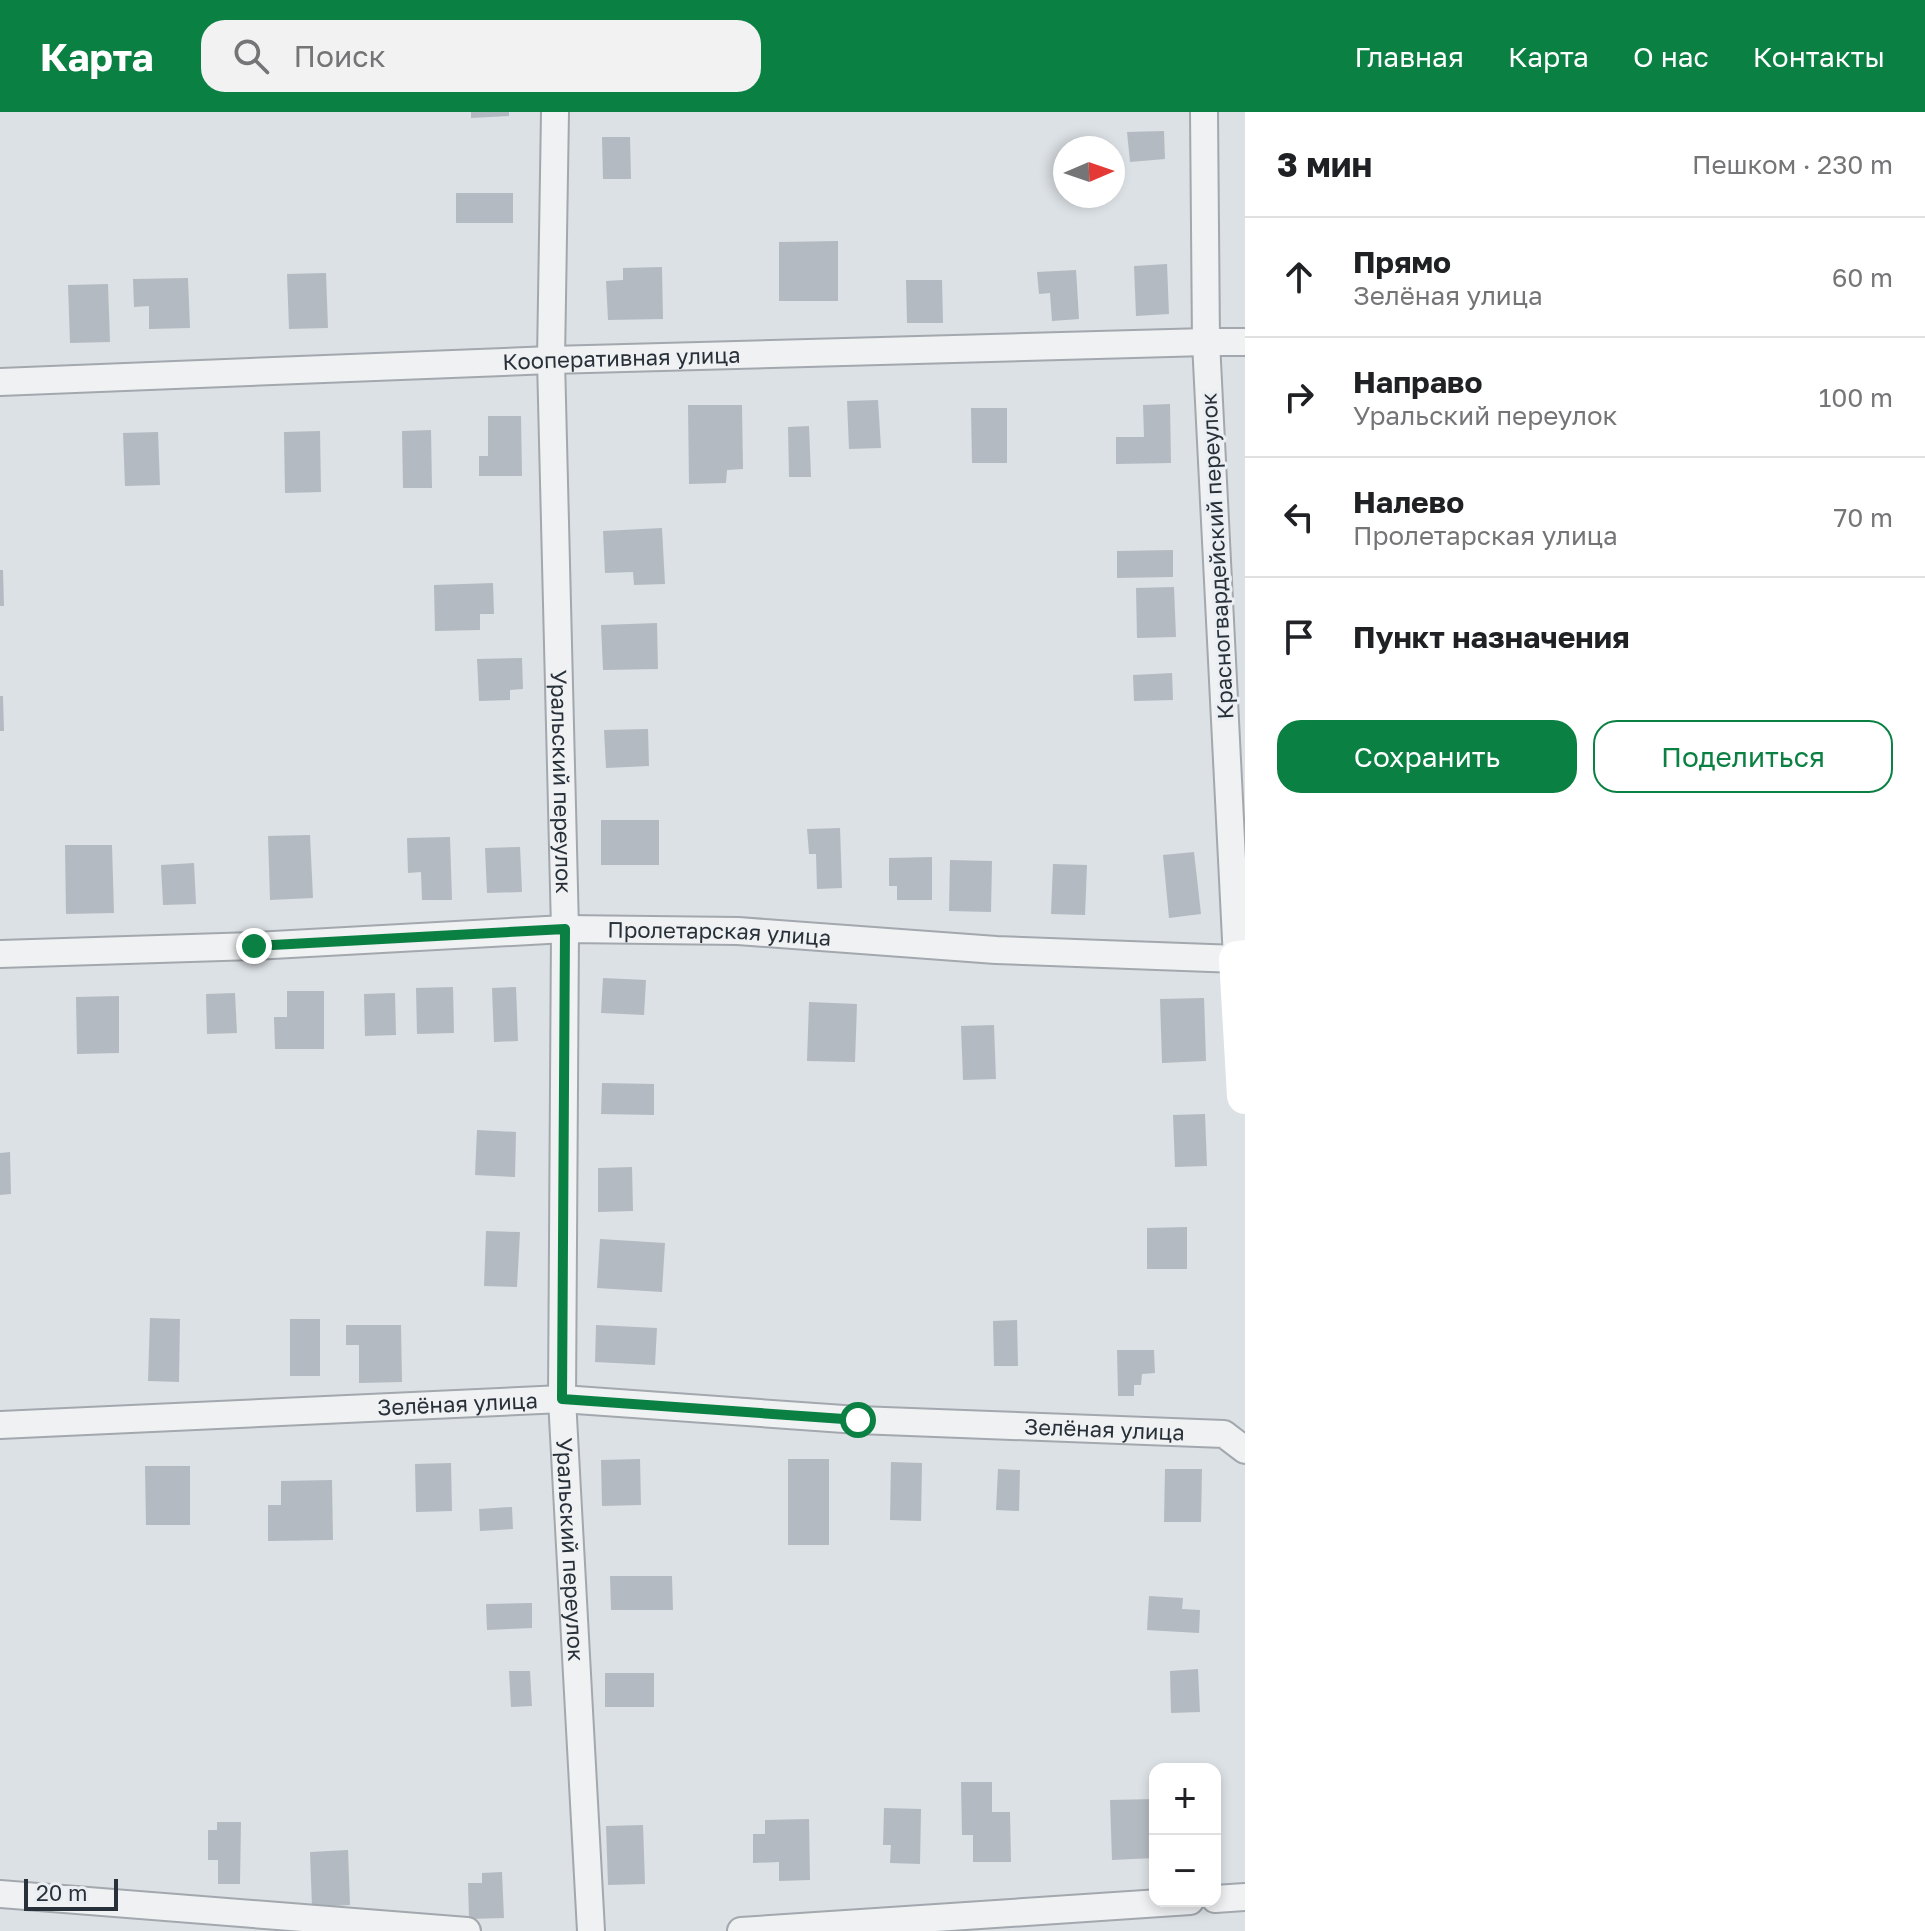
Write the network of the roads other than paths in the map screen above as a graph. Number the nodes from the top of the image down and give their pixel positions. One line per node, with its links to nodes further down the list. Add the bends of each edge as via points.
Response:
1 (555, 112): 5 (street, Уральский переулок)
2 (1204, 112): 3 (street, Красногвардейский переулок)
3 (1206, 342): 4 (street, Кооперативная улица); 5 (street, Кооперативная улица); 9 (street, Красногвардейский переулок)
4 (1245, 342)
5 (551, 360): 6 (street, Кооперативная улица); 7 (street, Уральский переулок)
6 (0, 382)
7 (565, 929): 8 (street, Пролетарская улица); 9 (street, Пролетарская улица, via 738,931 996,950); 11 (street, Уральский переулок)
8 (0, 954)
9 (1241, 958): 10 (street, Красногвардейский переулок)
10 (1245, 1096)
11 (562, 1399): 12 (street, Зелёная улица); 13 (street, Зелёная улица, via 858,1420 1224,1434); 19 (street, Уральский переулок)
12 (0, 1425)
13 (1245, 1450)
14 (0, 1894): 18 (street)
15 (1245, 1897): 16 (street)
16 (1221, 1899)
17 (1149, 1904): 20 (street)
18 (467, 1931)
19 (591, 1931)
20 (741, 1931)

